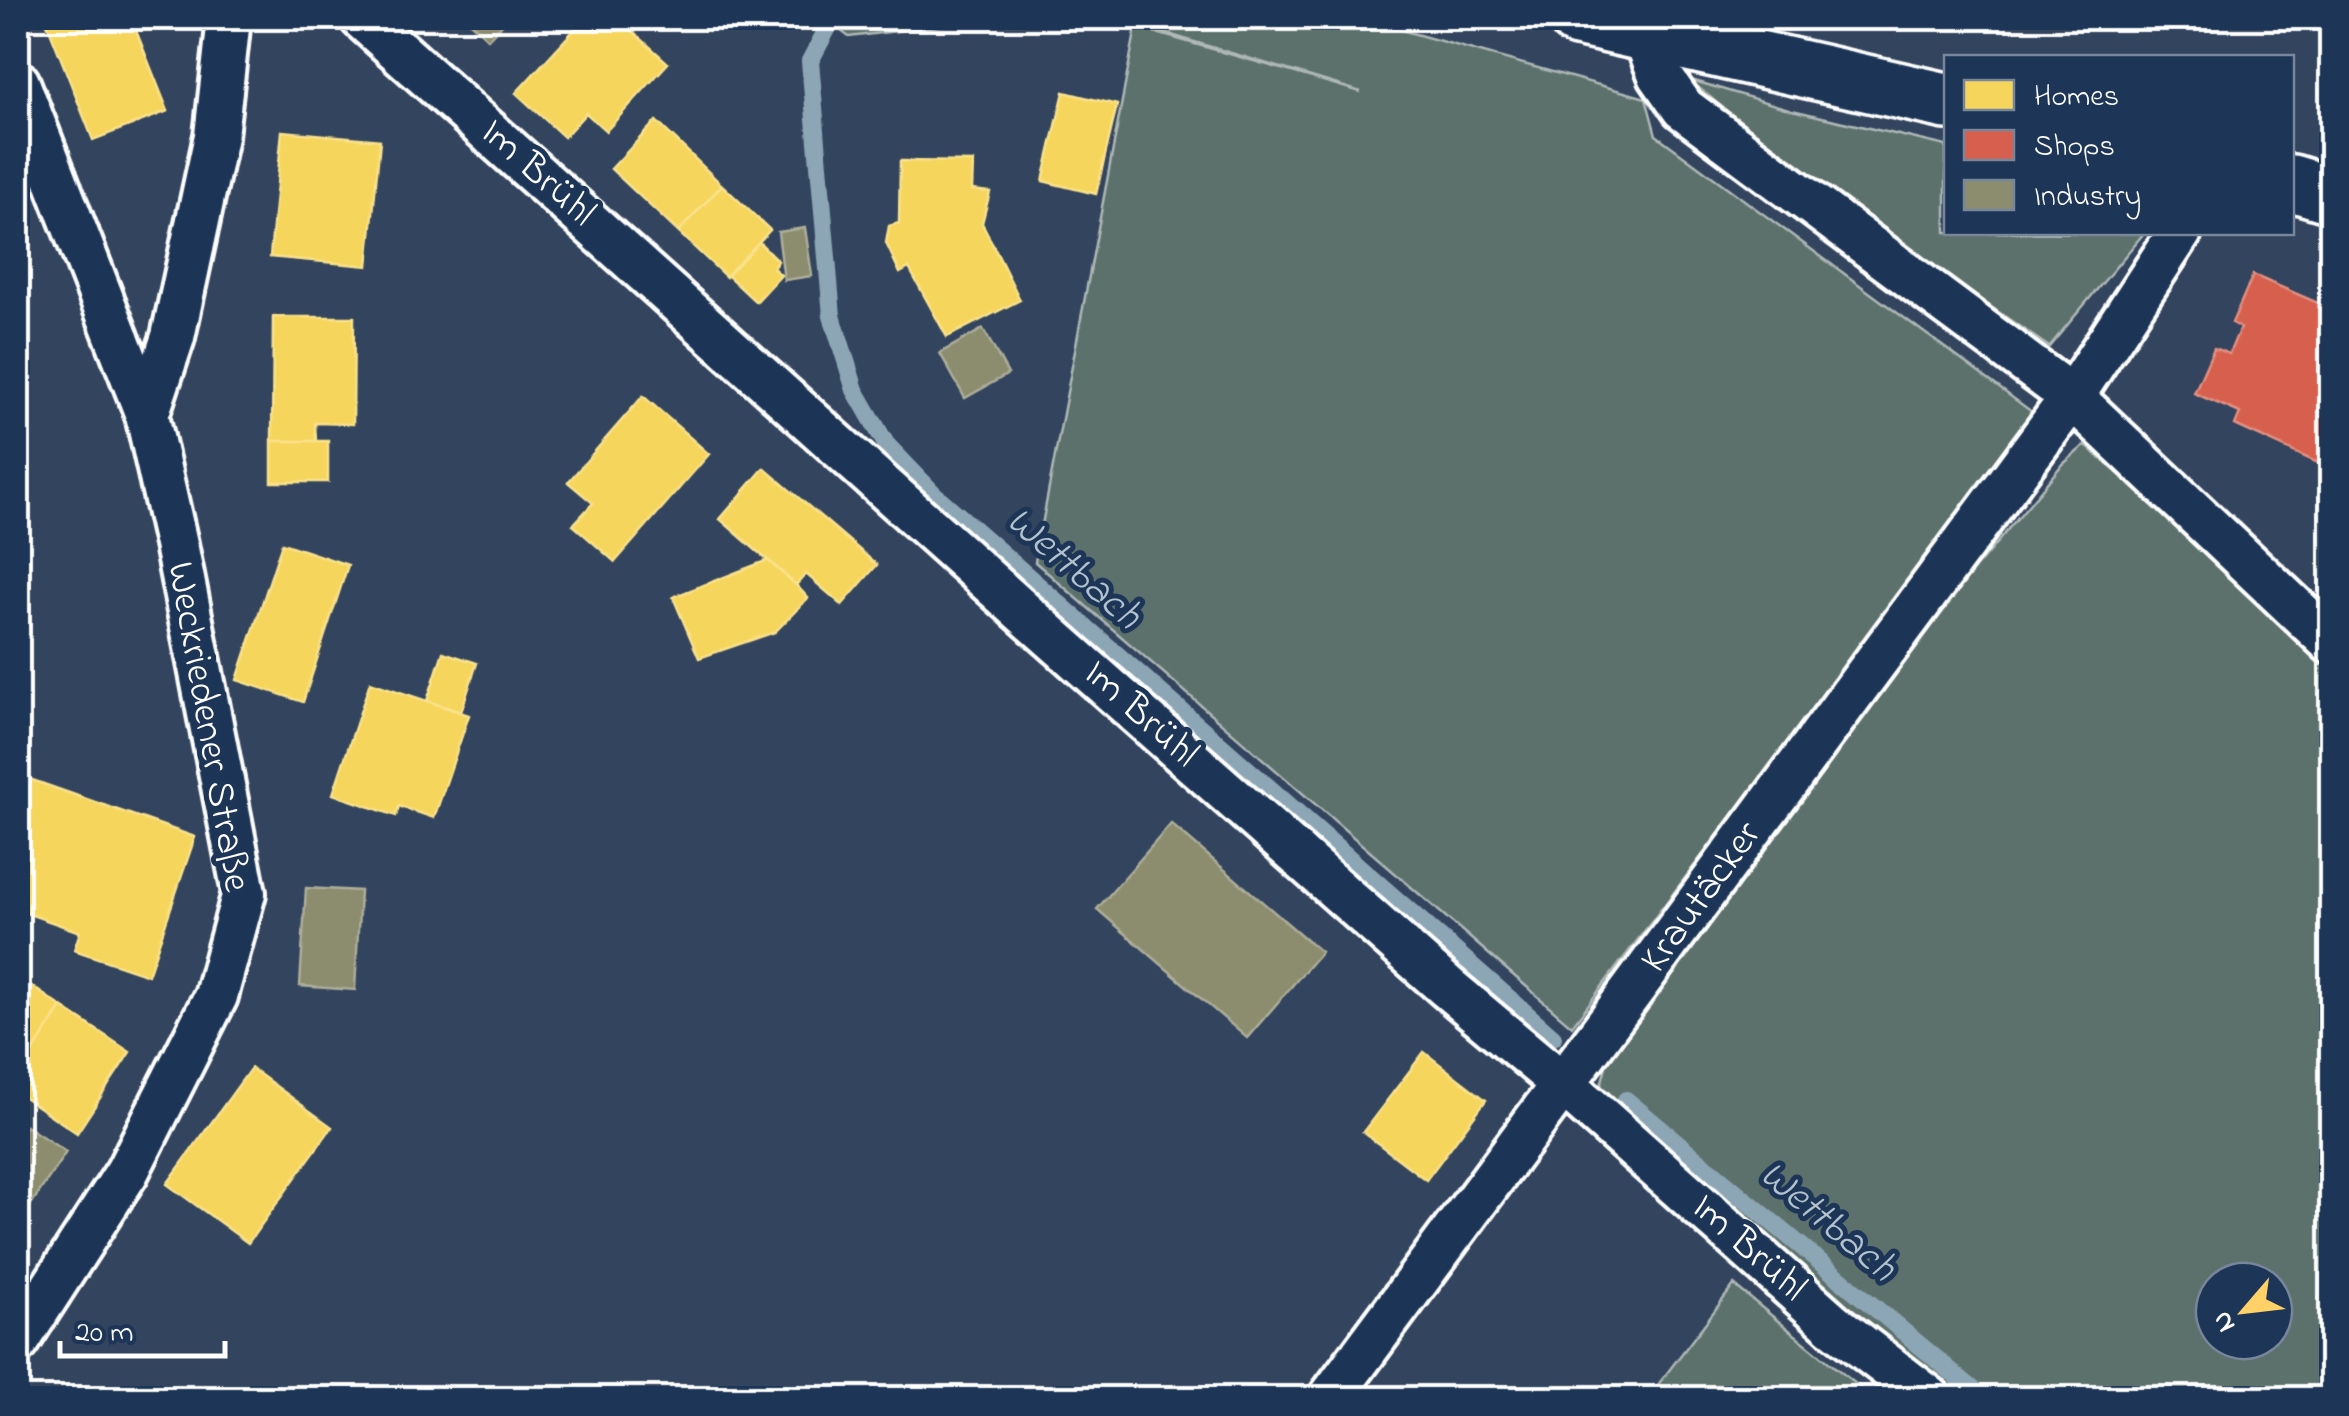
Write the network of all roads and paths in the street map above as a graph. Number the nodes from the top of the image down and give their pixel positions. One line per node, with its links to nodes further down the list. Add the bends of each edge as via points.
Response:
1 (229, 18): 11 (street, via 216,136 172,338)
2 (362, 18): 13 (street, Im Brühl, via 1037,624)
3 (1577, 18): 4 (main road)
4 (1642, 32): 6 (main road); 10 (street, via 1683,108)
5 (18, 83): 11 (street, Weckriedener Straße)
6 (1944, 101)
7 (2294, 184): 8 (main road)
8 (2332, 195)
9 (2178, 235): 10 (street, Krautäcker)
10 (2072, 397): 12 (street); 13 (street, Krautäcker)
11 (147, 415): 14 (street, Weckriedener Straße, via 244,893 216,996 127,1172)
12 (2332, 643)
13 (1564, 1085): 15 (street, Krautäcker); 16 (street, Im Brühl, via 1833,1324)
14 (18, 1341)
15 (1330, 1398)
16 (1929, 1398)

